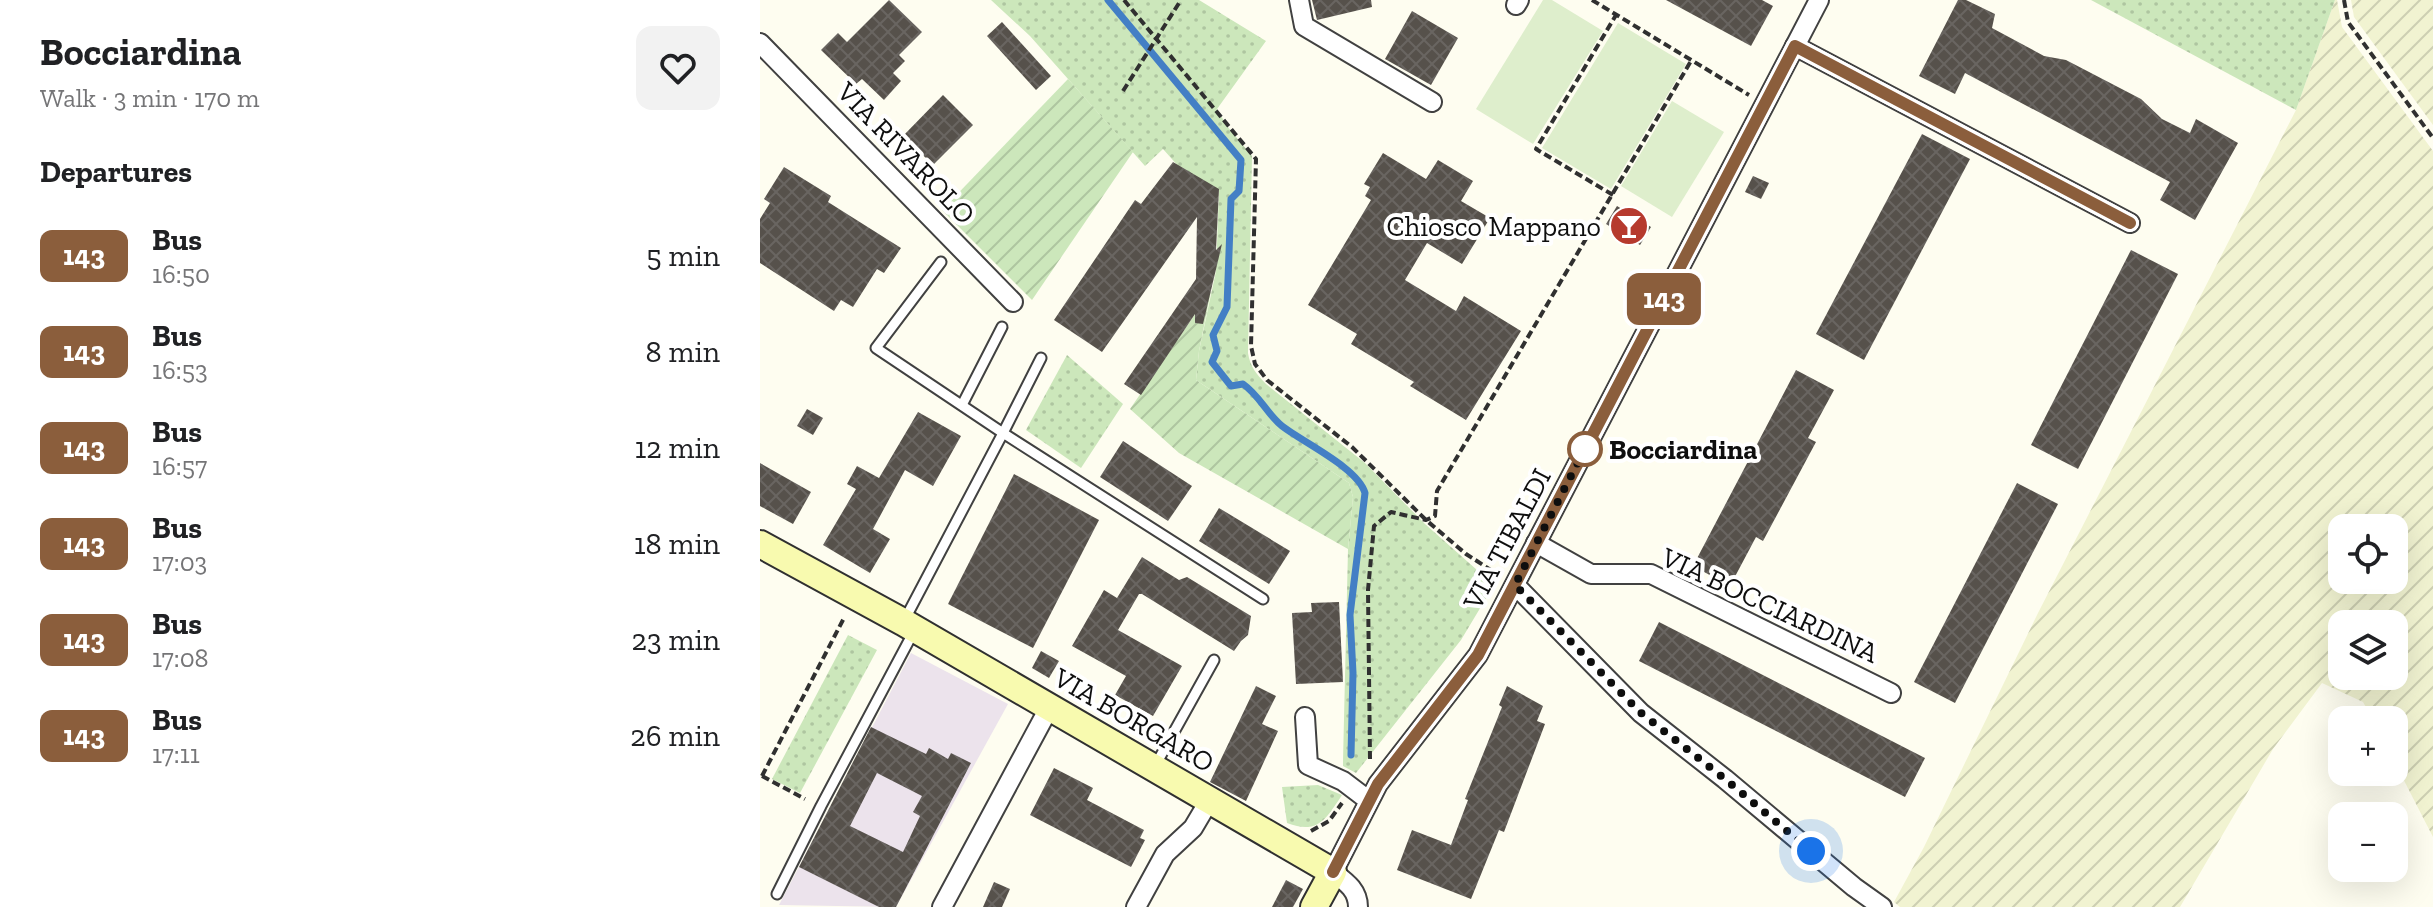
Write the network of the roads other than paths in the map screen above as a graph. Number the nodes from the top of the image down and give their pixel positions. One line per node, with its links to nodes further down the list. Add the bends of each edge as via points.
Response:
1 (1299, 0): 5 (street, via 1304,26)
2 (1819, 0): 4 (street, VIA TIBALDI)
3 (760, 43): 8 (street, VIA RIVAROLO)
4 (1795, 46): 6 (street); 13 (street, VIA TIBALDI)
5 (1432, 102)
6 (2130, 223)
7 (941, 262): 11 (lane, via 876,348)
8 (1013, 302)
9 (1002, 327): 11 (lane)
10 (1041, 358): 12 (lane)
11 (962, 405): 12 (lane)
12 (1003, 433): 16 (lane); 17 (lane)
13 (1536, 543): 15 (street, VIA TIBALDI); 19 (street, VIA BOCCIARDINA, via 1591,574 1651,574)
14 (760, 544): 17 (street, VIA BORGARO)
15 (1515, 585): 23 (street, VIA TIBALDI, via 1478,655); 31 (street, via 1641,713)
16 (1263, 599)
17 (909, 626): 20 (street, VIA BORGARO); 26 (lane)
18 (1214, 660): 22 (lane)
19 (1891, 693)
20 (1049, 708): 22 (street, VIA BORGARO); 27 (street)
21 (1305, 717): 23 (street, via 1308,765)
22 (1154, 769): 24 (street, VIA BORGARO)
23 (1368, 800): 25 (street, VIA TIBALDI)
24 (1209, 801): 25 (street, VIA BORGARO); 28 (street, via 1193,828 1165,854)
25 (1333, 872): 29 (street); 30 (street, VIA BORGARO, via 1351,886)
26 (777, 894)
27 (942, 907)
28 (1136, 907)
29 (1314, 907)
30 (1358, 907)
31 (1882, 907)

